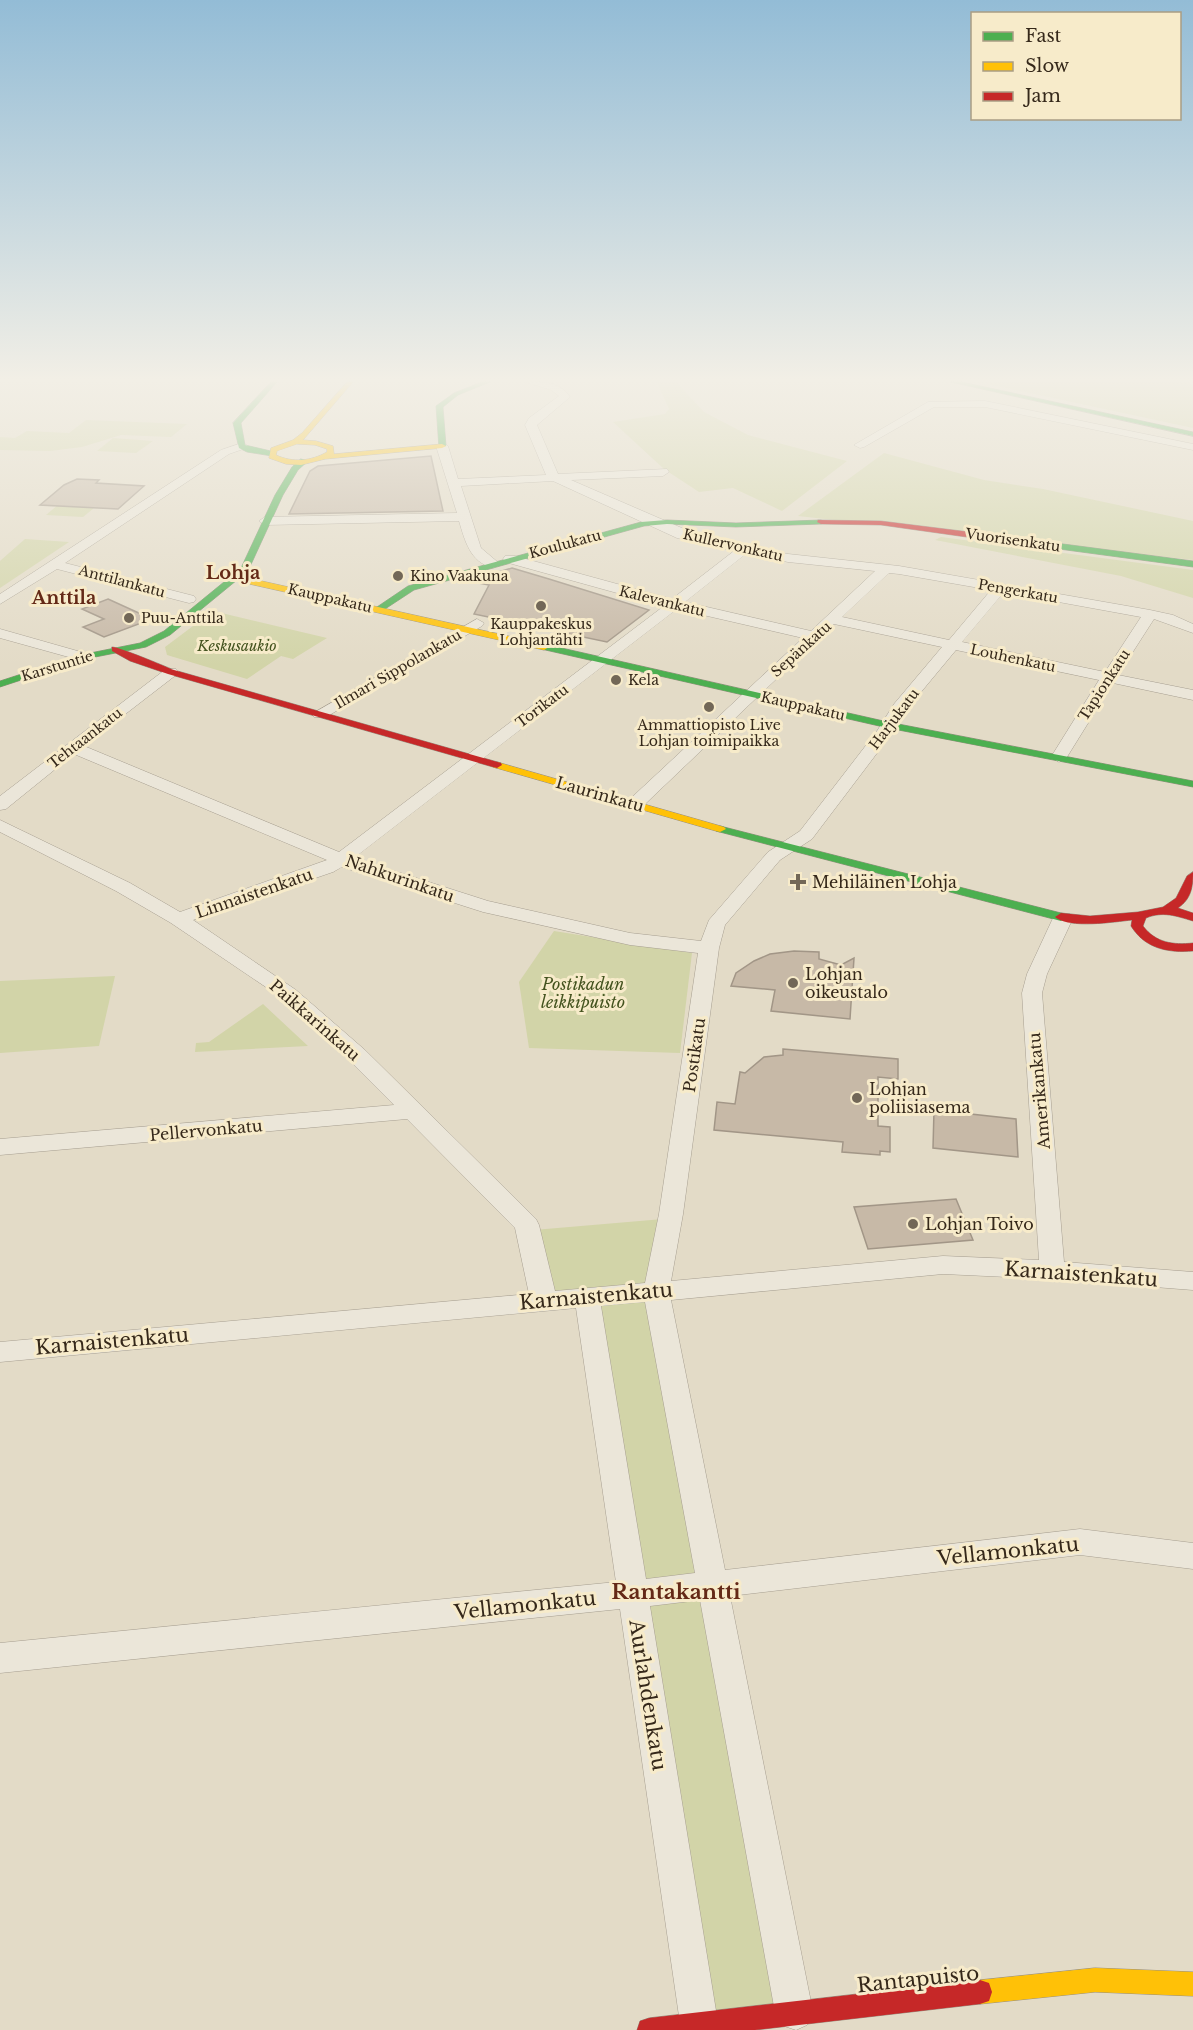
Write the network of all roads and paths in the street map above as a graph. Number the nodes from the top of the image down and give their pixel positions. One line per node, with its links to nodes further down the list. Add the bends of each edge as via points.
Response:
1 (187, 477): 12 (street)
2 (289, 477): 8 (main road)
3 (450, 477): 6 (street)
4 (553, 477): 5 (street); 6 (street); 9 (street, Kullervonkatu)
5 (559, 477)
6 (452, 483): 7 (street)
7 (463, 517): 8 (street); 13 (street, via 478,554)
8 (256, 519): 16 (main road)
9 (653, 522): 10 (street, Kullervonkatu, via 682,535); 11 (main road, Koulukatu); 14 (main road, Vuorisenkatu, via 866,522)
10 (743, 550): 15 (street, Kullervonkatu); 20 (street, Torikatu)
11 (510, 559): 13 (main road, Koulukatu); 20 (street, Kalevankatu)
12 (54, 564): 18 (street, Anttilankatu); 19 (street)
13 (493, 564): 21 (main road, Koulukatu, via 411,588)
14 (1193, 564)
15 (886, 568): 17 (street, Pengerkatu); 23 (street, Sepänkatu)
16 (234, 570): 18 (main road); 21 (main road, Kauppakatu); 29 (main road, via 167,633 143,645)
17 (1000, 588): 22 (street, Pengerkatu); 28 (street, Harjukatu)
18 (189, 599): 29 (main road, via 154,627)
19 (0, 600)
20 (672, 604): 27 (street, Kalevankatu); 31 (street, Torikatu)
21 (384, 606): 24 (main road, Kauppakatu)
22 (1150, 614): 25 (street, Pengerkatu); 33 (street, Tapionkatu)
23 (834, 620): 27 (street, Sepänkatu); 28 (street, Louhenkatu)
24 (471, 626): 31 (main road, Kauppakatu); 37 (street, Ilmari Sippolankatu)
25 (1193, 629)
26 (0, 633): 30 (street)
27 (815, 636): 35 (street, Sepänkatu)
28 (953, 646): 33 (street, Louhenkatu); 38 (street, Harjukatu)
29 (115, 649): 30 (main road, Karstuntie); 32 (main road, Laurinkatu)
30 (83, 657): 34 (main road, Karstuntie)
31 (607, 657): 35 (main road, Kauppakatu); 41 (street, Torikatu)
32 (171, 672): 37 (main road, Laurinkatu); 39 (street, Tehtaankatu)
33 (1109, 677): 36 (street, Louhenkatu); 40 (street, Tapionkatu)
34 (0, 684)
35 (756, 690): 38 (main road, Kauppakatu); 44 (street, Sepänkatu)
36 (1193, 695)
37 (320, 714): 41 (main road, Laurinkatu)
38 (891, 720): 40 (main road, Kauppakatu); 47 (street, Harjukatu, via 806,835)
39 (72, 747): 45 (street, Tehtaankatu); 48 (street, Nahkurinkatu)
40 (1062, 752): 42 (main road, Kauppakatu); 43 (main road, Kauppakatu)
41 (473, 759): 44 (main road, Laurinkatu); 48 (street, Linnaistenkatu)
42 (1193, 773)
43 (1193, 784)
44 (636, 803): 47 (main road, Laurinkatu)
45 (0, 805)
46 (0, 825): 54 (street, Paikkarinkatu)
47 (786, 846): 53 (main road, Laurinkatu); 57 (street, Postikatu, via 716,924)
48 (342, 859): 54 (street, Linnaistenkatu); 57 (street, Nahkurinkatu, via 483,906 630,939)
49 (1193, 876): 50 (main road, via 1181,900)
50 (1167, 910): 51 (main road, Laurinkatu); 52 (main road)
51 (1140, 916): 55 (main road, Laurinkatu); 56 (main road, via 1137,926)
52 (1193, 917)
53 (1063, 918): 55 (main road, Laurinkatu); 61 (street, Amerikankatu, via 1032,993)
54 (178, 919): 59 (street, Paikkarinkatu, via 289,994 357,1055)
55 (1090, 920): 56 (main road, Laurinkatu)
56 (1144, 936): 58 (main road, Laurinkatu, via 1160,945)
57 (709, 948): 63 (street, Postikatu, via 671,1214)
58 (1189, 949)
59 (411, 1111): 60 (street, Pellervonkatu); 65 (street, Paikkarinkatu, via 526,1225)
60 (0, 1147)
61 (1052, 1270): 62 (street, Karnaistenkatu); 63 (street, Karnaistenkatu, via 943,1265)
62 (1193, 1281)
63 (656, 1290): 64 (street, Karnaistenkatu); 68 (street)
64 (587, 1297): 65 (street, Karnaistenkatu); 69 (street, Aurlahdenkatu)
65 (544, 1301): 66 (street, Karnaistenkatu)
66 (0, 1352)
67 (1193, 1556): 68 (street, Vellamonkatu, via 1080,1542)
68 (712, 1584): 69 (street, Vellamonkatu); 72 (street)
69 (633, 1594): 70 (street, Vellamonkatu); 73 (street, Aurlahdenkatu)
70 (0, 1658)
71 (1193, 1984): 72 (main road, Rantapuisto, via 1095,1980)
72 (794, 2012): 73 (main road, Rantapuisto)
73 (699, 2023): 74 (main road, Rantapuisto)
74 (649, 2030)

